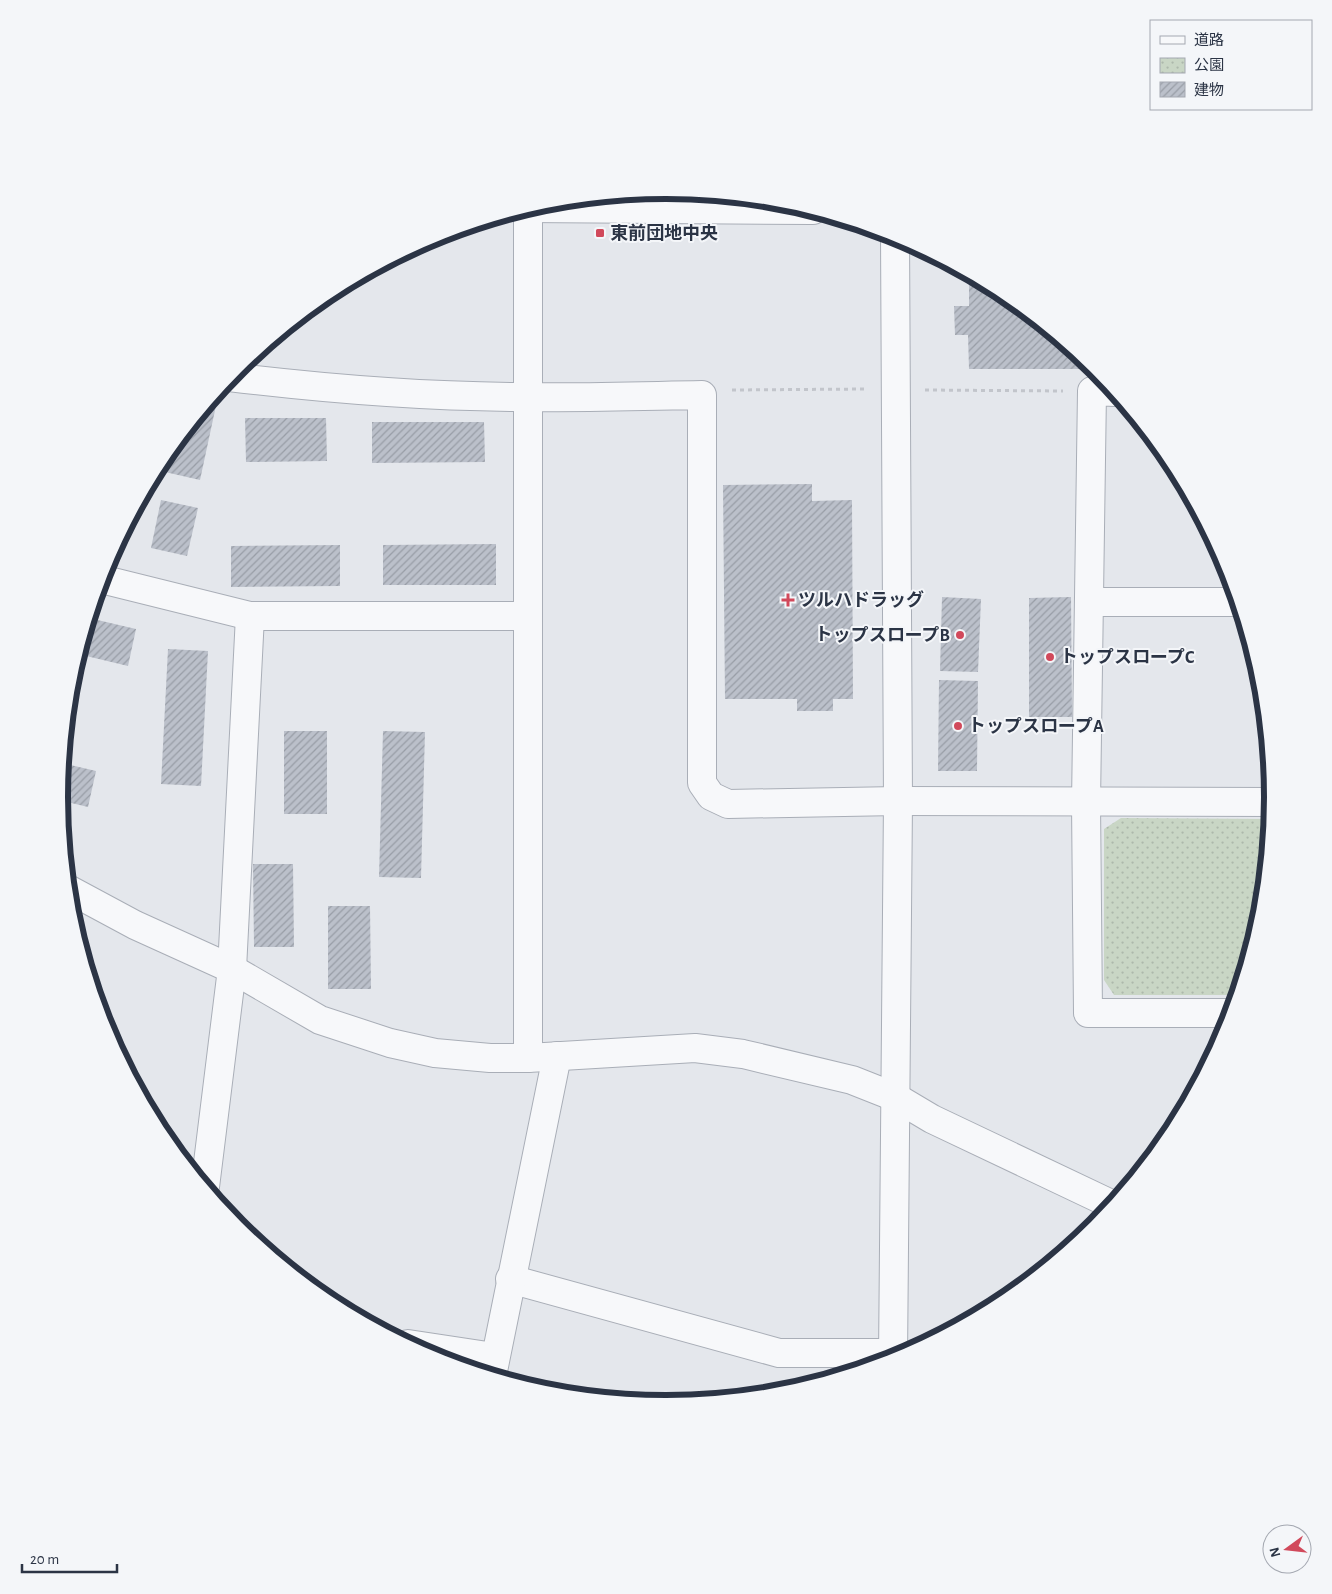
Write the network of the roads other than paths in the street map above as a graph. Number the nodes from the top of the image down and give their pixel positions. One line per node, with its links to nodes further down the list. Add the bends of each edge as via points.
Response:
1 (560, 208): 2 (street)
2 (782, 210)
3 (527, 215): 7 (street)
4 (894, 244): 13 (street)
5 (239, 378): 7 (street, via 318,388)
6 (1103, 392): 9 (street)
7 (526, 397): 12 (street); 13 (street, via 702,395 702,783 711,796 728,804)
8 (108, 581): 11 (street)
9 (1090, 602): 10 (street); 15 (street)
10 (1232, 602)
11 (250, 616): 12 (street); 17 (street)
12 (528, 616): 20 (street)
13 (898, 801): 15 (street); 21 (street)
14 (1264, 802): 15 (street)
15 (1086, 803): 18 (street, via 1088,1013)
16 (76, 893): 17 (street)
17 (232, 970): 20 (street, via 320,1020 390,1043 435,1053); 22 (street)
18 (1224, 1013)
19 (557, 1056): 20 (street); 21 (street, via 695,1048 743,1054 852,1080); 24 (street)
20 (528, 1058)
21 (894, 1097): 23 (street, via 932,1119); 25 (street)
22 (205, 1178)
23 (1106, 1202)
24 (510, 1279): 27 (street, via 779,1353); 28 (street)
25 (893, 1351)
26 (450, 1355): 28 (street)
27 (880, 1356)
28 (493, 1366)

